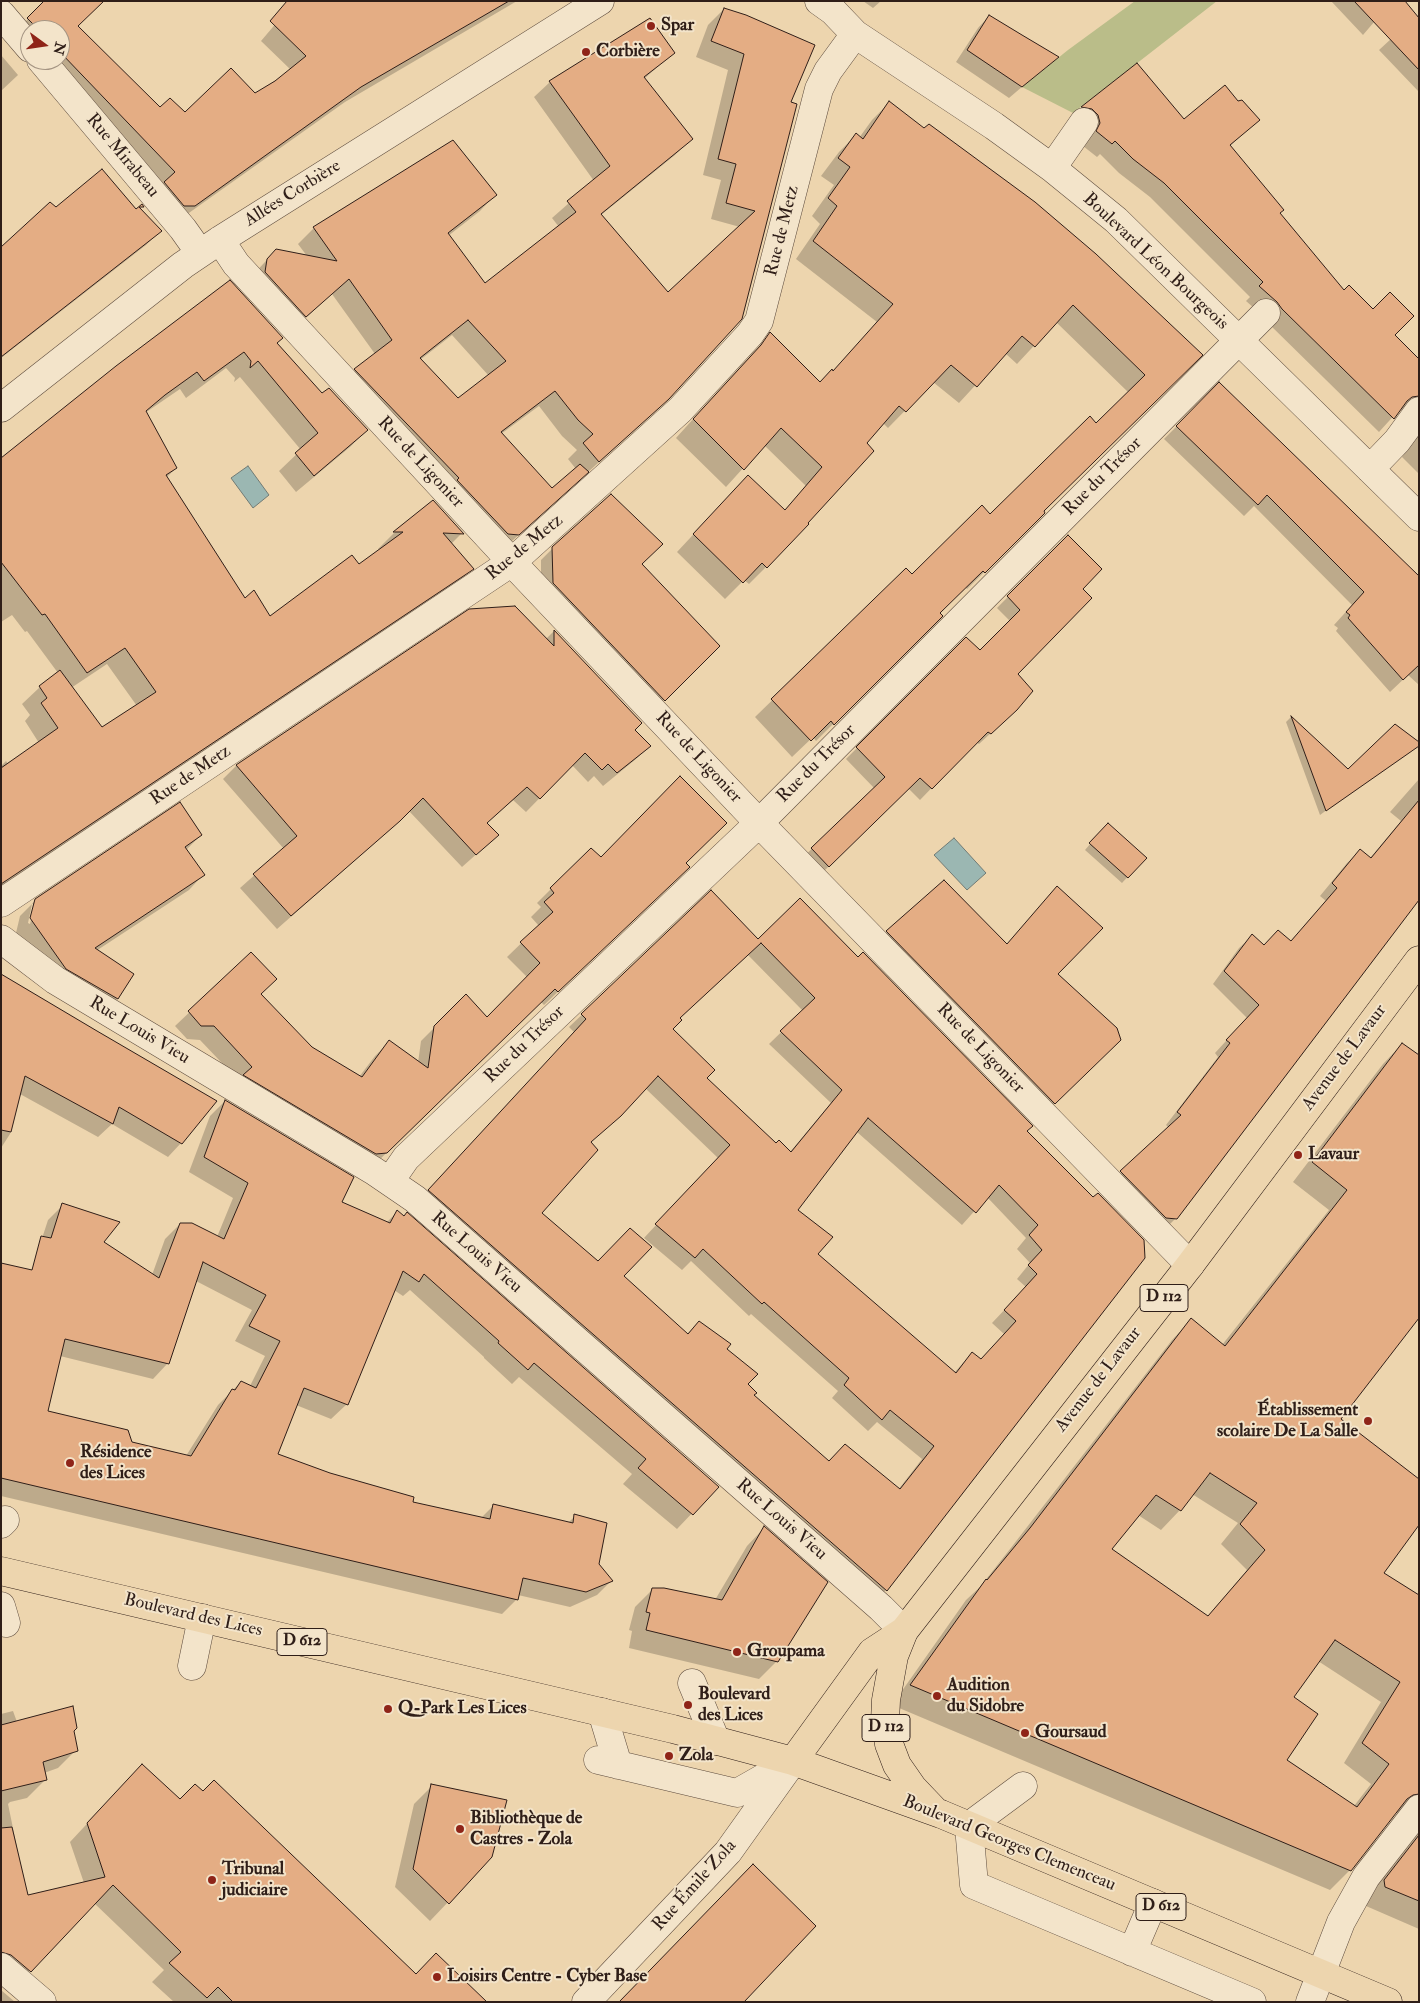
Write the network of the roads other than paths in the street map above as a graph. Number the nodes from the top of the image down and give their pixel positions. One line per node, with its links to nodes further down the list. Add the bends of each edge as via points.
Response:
1 (600, 1): 9 (street, Allées Corbière)
2 (819, 1): 4 (street, Boulevard Léon Bourgeois)
3 (1, 14): 5 (street)
4 (855, 34): 8 (street, Boulevard Léon Bourgeois, via 987,120); 16 (street, Rue de Metz, via 819,89 759,321 680,410)
5 (20, 36)
6 (49, 70): 9 (street, Rue Mirabeau, via 184,229)
7 (1084, 122): 8 (street)
8 (1052, 168): 11 (street, Boulevard Léon Bourgeois, via 1116,220)
9 (210, 246): 12 (street, Allées Corbière); 16 (street, Rue de Ligonier, via 236,264)
10 (1266, 312): 11 (street, Rue du Trésor)
11 (1238, 342): 14 (street, Boulevard Léon Bourgeois); 17 (street, Rue du Trésor)
12 (1, 408)
13 (1419, 411): 14 (street, via 1397,441)
14 (1370, 469): 15 (street, Boulevard Léon Bourgeois)
15 (1419, 517)
16 (512, 562): 17 (street, Rue de Ligonier); 18 (street, Rue de Metz)
17 (759, 823): 21 (street, Rue du Trésor, via 406,1158); 22 (street, Rue de Ligonier)
18 (1, 903)
19 (1, 939): 21 (street, Rue Louis Vieu, via 54,980)
20 (1419, 960): 22 (main road, Avenue de Lavaur / D 112)
21 (390, 1180): 25 (street, Rue Louis Vieu)
22 (1190, 1265): 25 (main road, Avenue de Lavaur / D 112)
23 (1, 1571): 24 (main road, Boulevard des Lices / D 612)
24 (202, 1618): 26 (street); 28 (main road, Boulevard des Lices / D 612)
25 (904, 1631): 30 (main road, Avenue de Lavaur / D 112, via 872,1652); 33 (main road, Avenue de Lavaur / D 112, via 894,1656 885,1722 897,1765)
26 (192, 1666)
27 (692, 1683): 29 (street)
28 (602, 1712): 29 (main road, Boulevard des Lices / D 612); 30 (street, via 608,1763 737,1793)
29 (716, 1741): 30 (main road, Boulevard des Lices / D 612)
30 (793, 1761): 33 (main road, Boulevard Georges Clemenceau / D 612); 40 (street, Rue Émile Zola, via 728,1852)
31 (1023, 1786): 34 (street)
32 (1419, 1809): 38 (street, via 1366,1877 1341,1922)
33 (935, 1811): 34 (main road, Boulevard Georges Clemenceau / D 612)
34 (969, 1826): 35 (main road, Boulevard Georges Clemenceau / D 612); 36 (street, via 974,1885)
35 (1154, 1903): 36 (street); 38 (main road, Boulevard Georges Clemenceau / D 612)
36 (1132, 1952): 41 (street)
37 (1, 1967): 39 (street)
38 (1321, 1974): 42 (street); 43 (main road, Boulevard Georges Clemenceau / D 612)
39 (42, 2002)
40 (586, 2002)
41 (1252, 2002)
42 (1310, 2002)
43 (1388, 2002)

